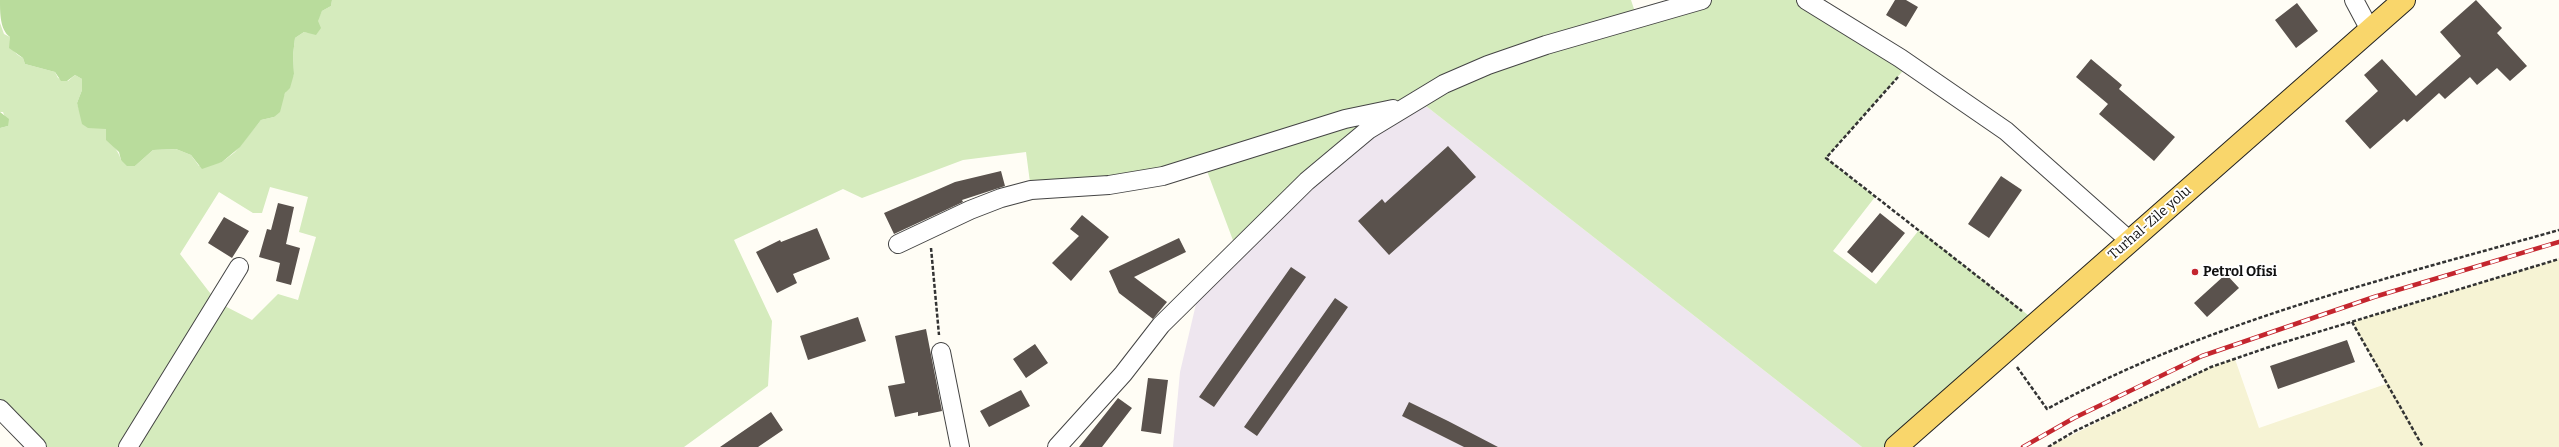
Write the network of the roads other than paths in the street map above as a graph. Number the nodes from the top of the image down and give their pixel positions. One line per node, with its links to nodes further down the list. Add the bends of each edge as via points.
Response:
1 (1702, 0): 6 (street, via 1546,45 1488,65 1444,84)
2 (1806, 0): 7 (street, via 1909,64 2006,131)
3 (2354, 0): 5 (street)
4 (2404, 0): 5 (main road, Turhal-Zile yolu)
5 (2370, 30): 7 (main road, Turhal-Zile yolu)
6 (1405, 106): 8 (street, via 1345,118 1163,176 1108,185 1031,190 970,210); 15 (street, via 1344,149 1307,181 1161,326)
7 (2130, 241): 16 (main road, Turhal-Zile yolu)
8 (898, 244)
9 (239, 267): 13 (street)
10 (941, 352): 14 (street)
11 (0, 409): 12 (street)
12 (37, 447)
13 (128, 447)
14 (960, 447)
15 (1057, 447)
16 (1896, 447)

